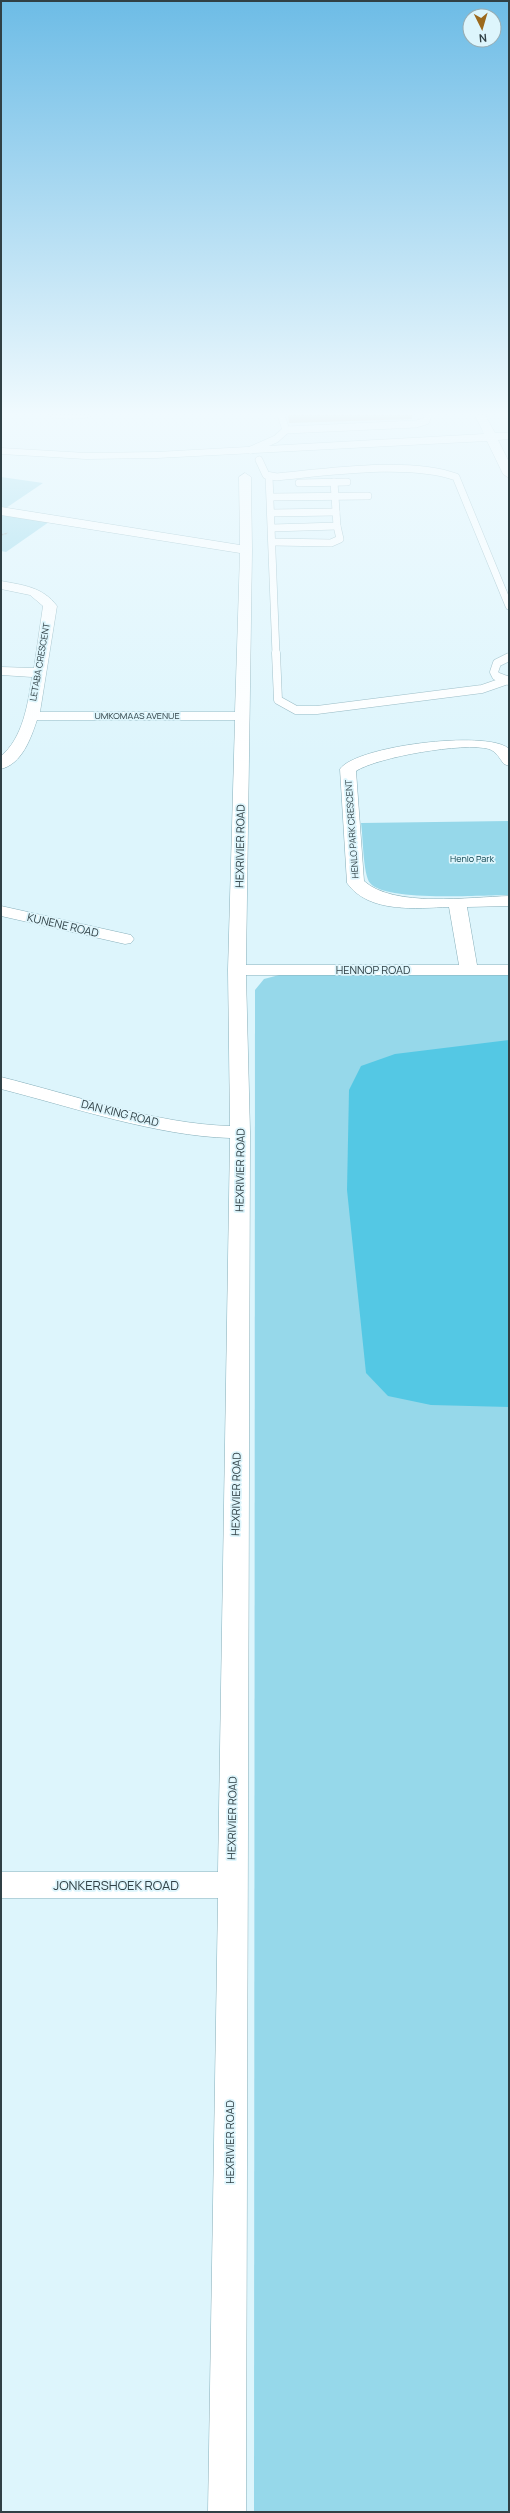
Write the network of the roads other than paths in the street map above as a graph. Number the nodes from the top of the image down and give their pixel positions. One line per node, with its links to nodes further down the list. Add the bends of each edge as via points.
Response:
1 (135, 532): 7 (street)
2 (249, 532): 7 (street, HEXRIVIER ROAD)
3 (272, 532): 6 (lane)
4 (338, 532): 6 (lane, via 340,539 331,543)
5 (479, 532): 9 (lane)
6 (273, 542): 13 (lane, via 278,700 286,706 296,710 317,710 482,689)
7 (246, 550): 15 (street, HEXRIVIER ROAD)
8 (1, 585): 12 (street, LETABA CRESCENT, via 34,592 46,599 50,606)
9 (509, 606)
10 (509, 657): 13 (lane, via 497,663 494,672 496,676)
11 (1, 672): 12 (street)
12 (39, 673): 14 (street, LETABA CRESCENT)
13 (509, 681)
14 (31, 716): 15 (street, UMKOMAAS AVENUE); 17 (street, LETABA CRESCENT, via 24,738 16,751)
15 (243, 716): 23 (street, HEXRIVIER ROAD)
16 (509, 761): 19 (street, HENLO PARK CRESCENT, via 501,750 492,745 462,743 366,758 352,764 348,769 356,883 362,890 382,899 398,902)
17 (1, 764)
18 (509, 901): 19 (street, HENLO PARK CRESCENT)
19 (457, 902): 22 (street)
20 (1, 911): 21 (street, KUNENE ROAD)
21 (125, 939)
22 (469, 969): 23 (street, HENNOP ROAD); 24 (street, HENNOP ROAD)
23 (237, 970): 26 (street, HEXRIVIER ROAD)
24 (509, 970)
25 (1, 1083): 26 (street, DAN KING ROAD, via 199,1131)
26 (240, 1132): 28 (street, HEXRIVIER ROAD)
27 (1, 1885): 28 (street, JONKERSHOEK ROAD)
28 (231, 1885): 29 (street, HEXRIVIER ROAD)
29 (227, 2512)

